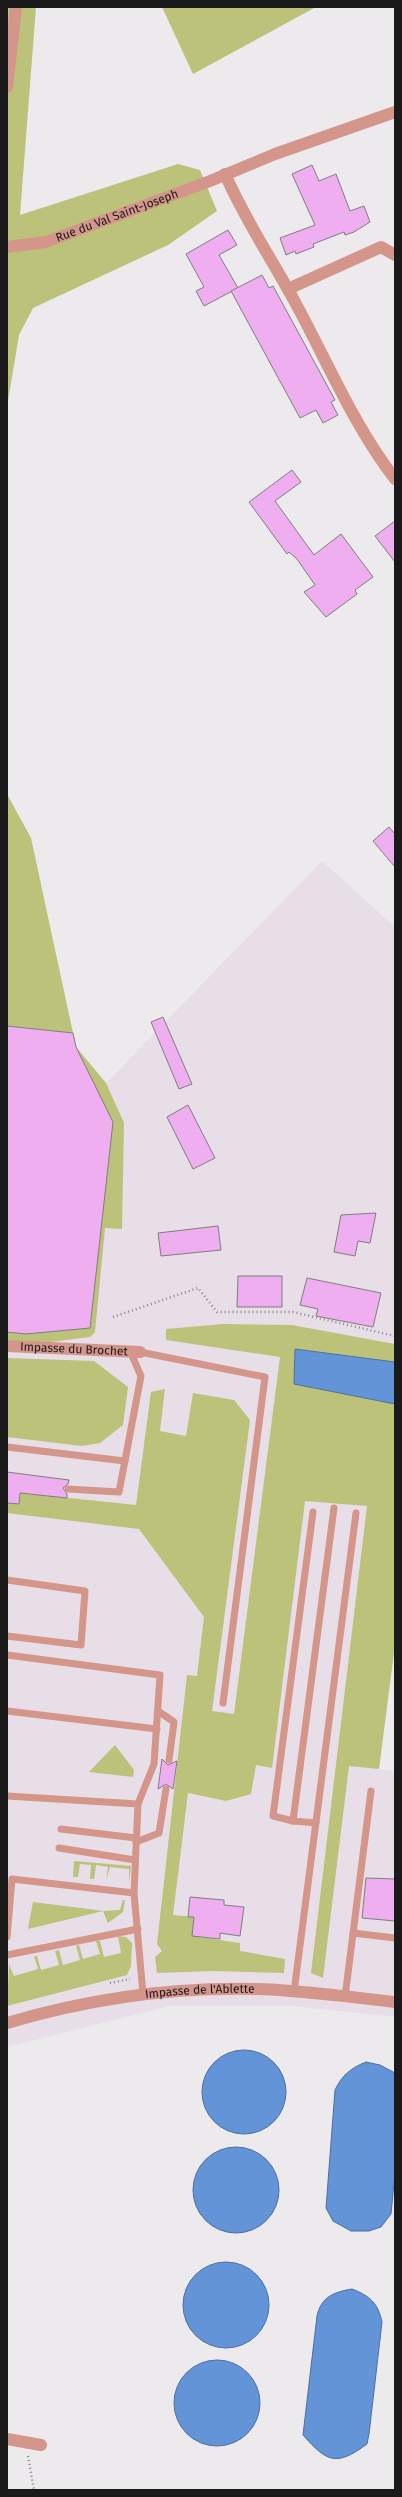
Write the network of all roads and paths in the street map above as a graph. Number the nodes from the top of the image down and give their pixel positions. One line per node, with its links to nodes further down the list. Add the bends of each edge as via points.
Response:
1 (16, 7): 2 (street)
2 (7, 87)
3 (395, 112): 4 (street, Rue du Val Saint-Joseph)
4 (225, 174): 5 (street, Rue du Val Saint-Joseph, via 46,242); 7 (street, via 238,206)
5 (7, 247)
6 (395, 255): 7 (street, via 381,247)
7 (288, 289): 8 (street, via 364,432)
8 (395, 479)
9 (113, 1317): 10 (path, via 198,1288 217,1312 292,1312)
10 (395, 1336)
11 (7, 1346): 12 (street, Impasse du Brochet)
12 (135, 1352): 14 (lane, via 141,1376); 22 (lane, via 265,1377)
13 (7, 1447): 14 (lane)
14 (125, 1461): 15 (lane, via 119,1492)
15 (68, 1489)
16 (334, 1508): 31 (lane)
17 (313, 1512): 31 (lane, via 273,1816)
18 (356, 1513): 32 (lane)
19 (7, 1580): 20 (lane, via 85,1592 80,1646)
20 (7, 1636)
21 (7, 1655): 24 (lane, via 160,1675)
22 (224, 1703)
23 (7, 1711): 25 (lane)
24 (158, 1711): 25 (lane); 26 (lane, via 174,1722)
25 (156, 1729): 30 (lane, via 154,1764)
26 (169, 1760)
27 (166, 1789): 34 (lane, via 160,1833)
28 (370, 1791): 39 (lane)
29 (7, 1796): 30 (lane)
30 (138, 1804): 34 (lane)
31 (293, 1821): 32 (lane)
32 (316, 1823): 43 (lane)
33 (61, 1829): 34 (lane)
34 (136, 1840): 36 (lane)
35 (59, 1848): 36 (lane)
36 (136, 1860): 37 (lane)
37 (134, 1893): 38 (lane); 40 (lane, via 12,1879)
38 (138, 1929): 42 (lane); 44 (lane)
39 (353, 1933): 41 (lane); 45 (lane)
40 (7, 1937)
41 (395, 1938)
42 (7, 1955)
43 (294, 1992): 44 (street, Impasse de l'Ablette, via 256,1989); 45 (street, Impasse de l'Ablette)
44 (143, 1994): 47 (street, Impasse de l'Ablette, via 113,1998)
45 (345, 1997): 46 (street, Impasse de l'Ablette)
46 (395, 2002)
47 (7, 2023)
48 (7, 2439): 49 (street)
49 (26, 2444): 50 (street); 51 (path)
50 (41, 2445)
51 (34, 2490)

